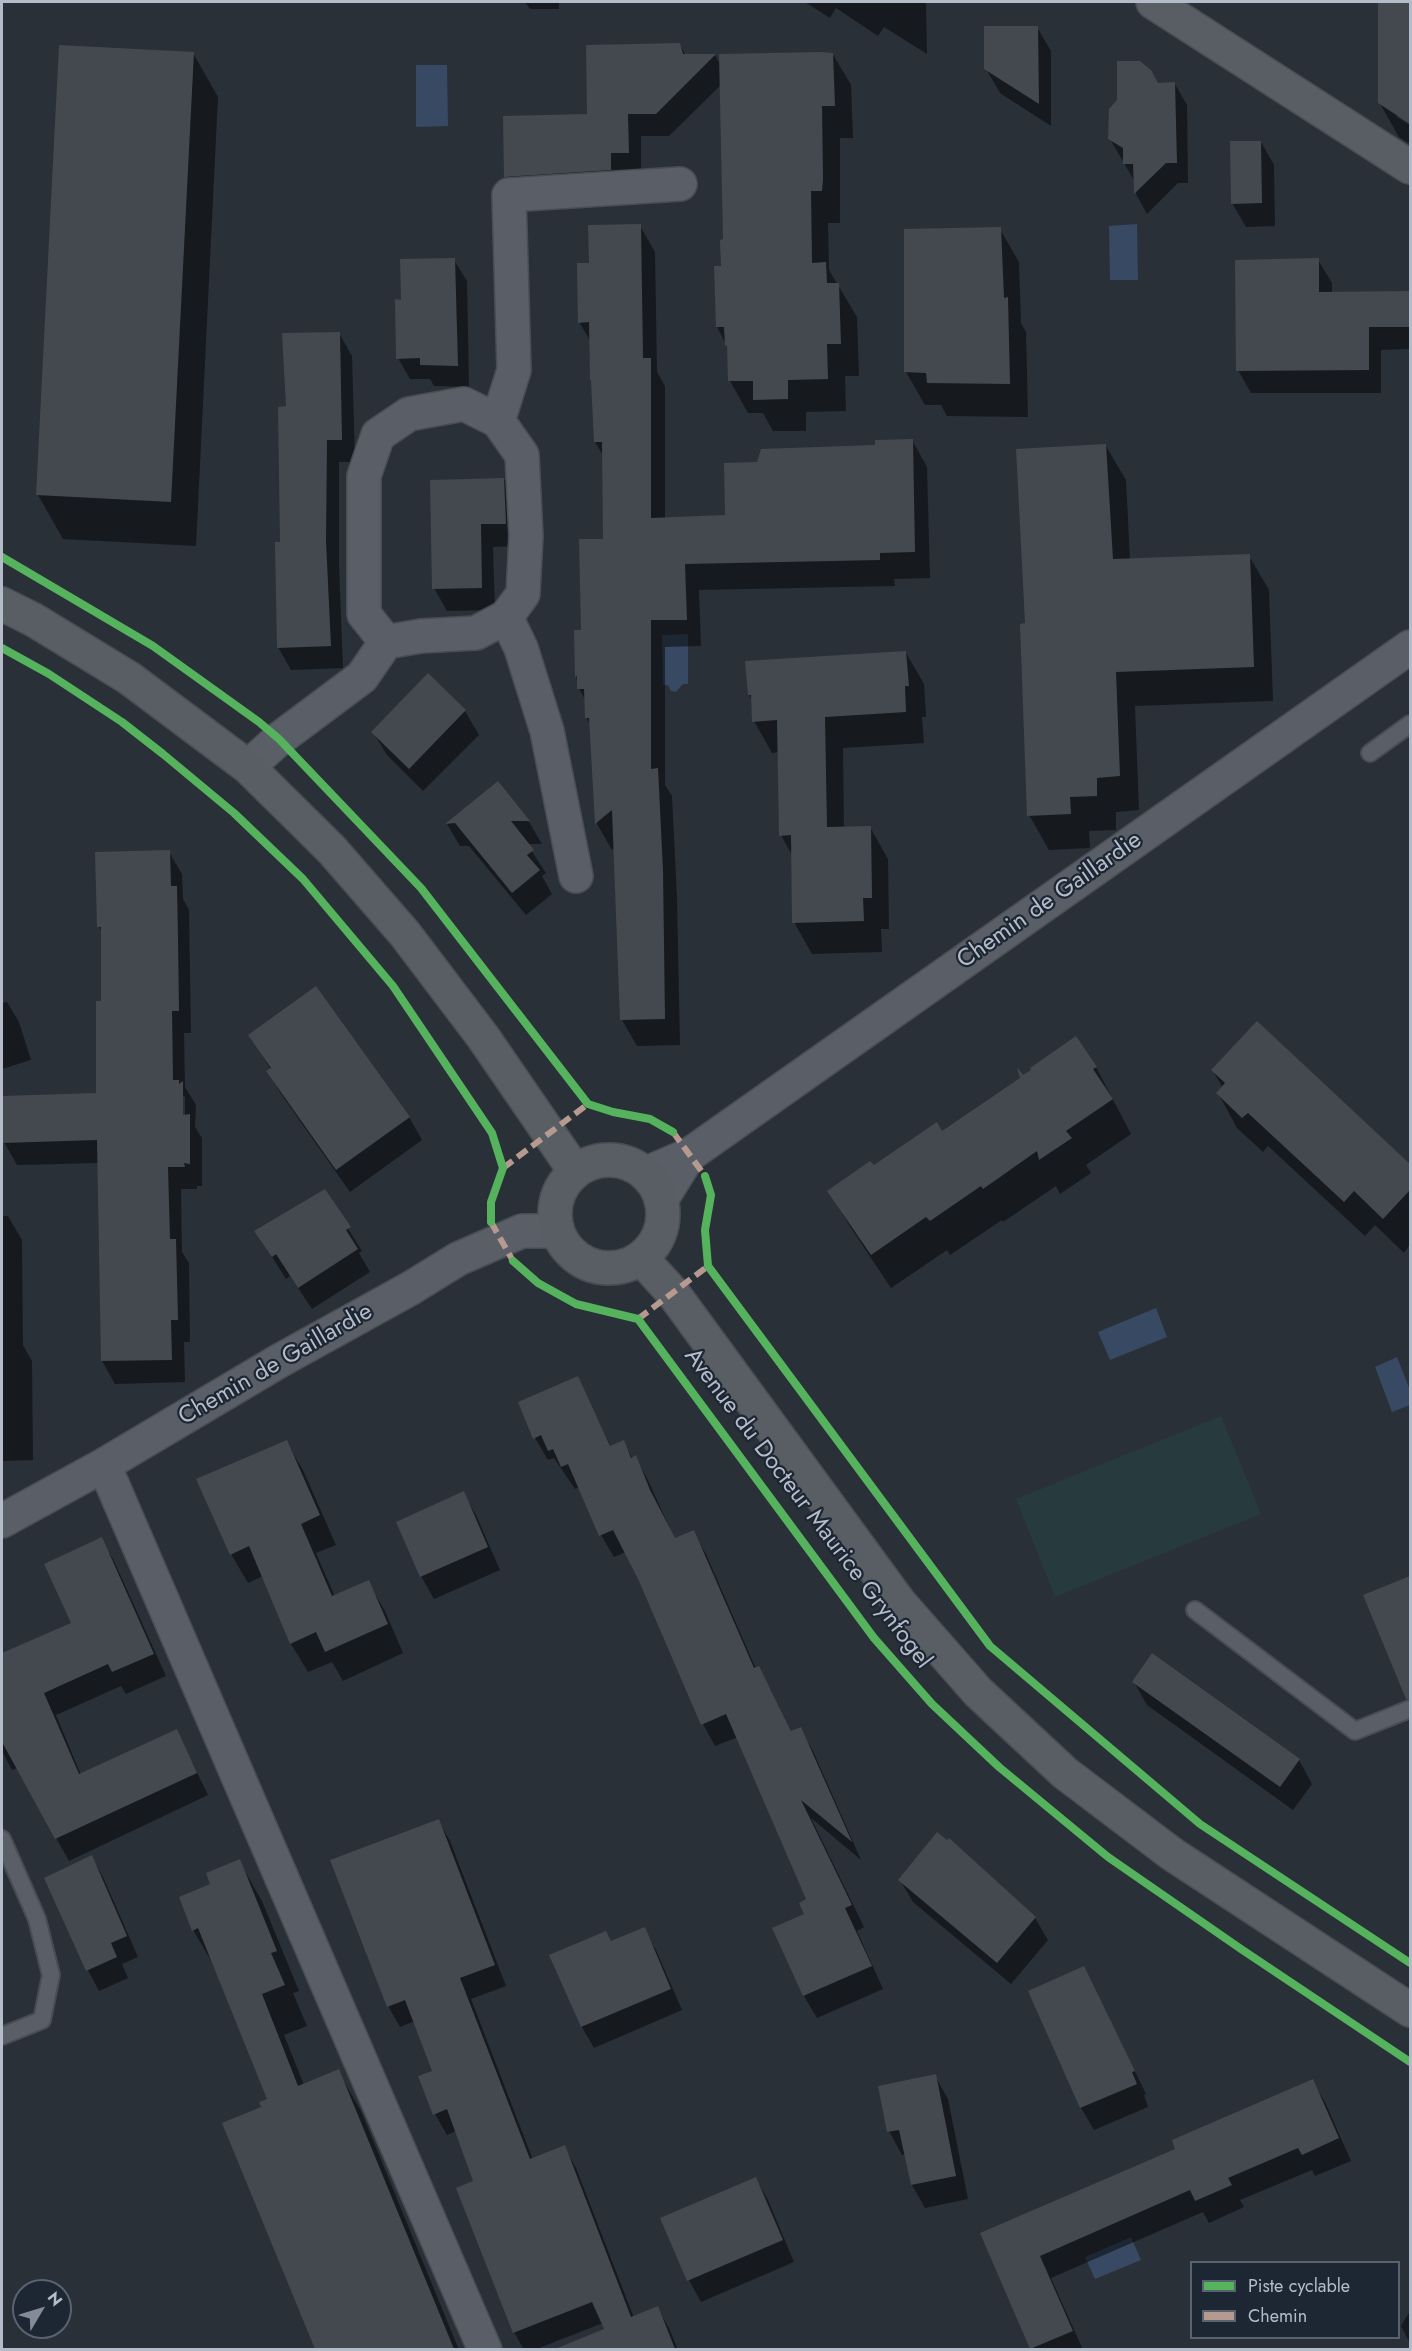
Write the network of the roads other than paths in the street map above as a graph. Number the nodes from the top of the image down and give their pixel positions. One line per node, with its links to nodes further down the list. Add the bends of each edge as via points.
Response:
1 (1153, 2): 2 (street)
2 (1410, 167)
3 (680, 184): 4 (street, via 509,195 514,370)
4 (498, 422): 6 (street, via 522,455 526,536 523,594); 7 (street, via 464,404 409,414 378,435 364,476 364,614)
5 (2, 604): 11 (street, via 129,678)
6 (506, 617): 7 (street, via 476,633); 12 (street, via 521,648 547,730)
7 (386, 642): 11 (street, via 362,677)
8 (1410, 647): 14 (street, Chemin de Gaillardie, via 689,1155)
9 (1410, 723): 10 (lane)
10 (1370, 753)
11 (248, 767): 13 (street, via 332,850 405,934 483,1037)
12 (576, 876)
13 (575, 1171): 14 (street, via 598,1161 623,1162); 15 (street, via 561,1188 554,1209)
14 (653, 1187): 16 (street, via 662,1221 656,1242)
15 (556, 1231): 16 (street, via 570,1253 592,1266 617,1268); 17 (street, Chemin de Gaillardie, via 522,1231 458,1259)
16 (641, 1258): 22 (street, Avenue du Docteur Maurice Grynfogel, via 673,1293 899,1602 978,1692 1065,1773 1172,1854)
17 (104, 1465): 18 (street, Chemin de Gaillardie); 24 (street)
18 (2, 1521)
19 (1194, 1610): 20 (lane, via 1355,1731)
20 (1410, 1709)
21 (2, 1839): 23 (lane, via 37,1918 51,1975 42,2020)
22 (1410, 2010)
23 (2, 2036)
24 (485, 2349)

